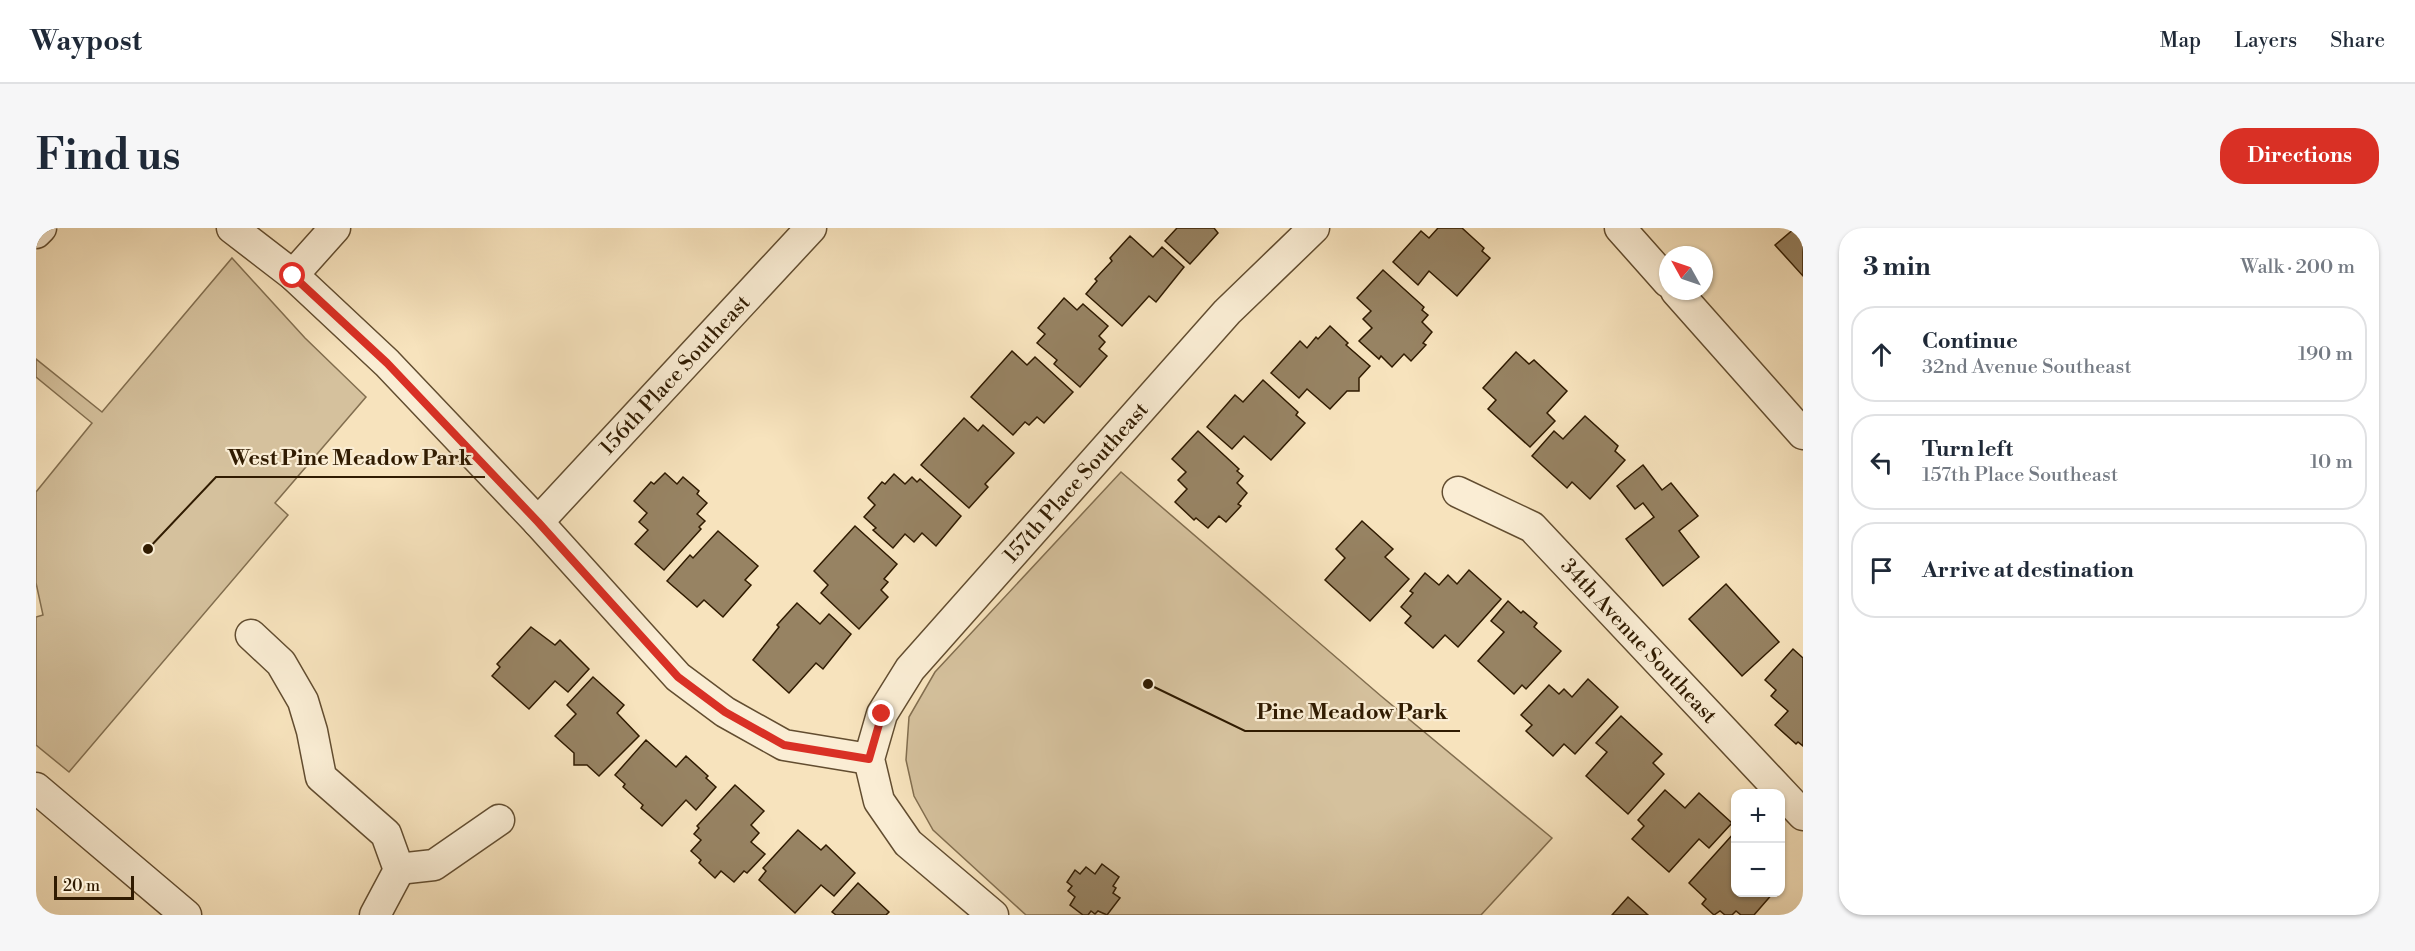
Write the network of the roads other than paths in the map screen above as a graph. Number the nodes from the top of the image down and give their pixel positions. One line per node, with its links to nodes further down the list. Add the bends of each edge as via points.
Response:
1 (41, 228): 7 (street)
2 (232, 228): 9 (street)
3 (334, 228): 9 (street)
4 (811, 228): 13 (street, 156th Place Southeast)
5 (1314, 228): 15 (street, 157th Place Southeast, via 1227,312 910,669 882,714)
6 (1620, 228): 8 (street)
7 (36, 233)
8 (1659, 272)
9 (293, 276): 13 (street, via 387,363)
10 (1684, 300): 11 (street)
11 (1803, 434)
12 (1458, 492): 17 (street, 34th Avenue Southeast, via 1532,526)
13 (538, 522): 15 (street, via 678,677 725,712 784,745)
14 (251, 634): 19 (street, via 281,663 303,701 321,777 386,834)
15 (869, 759): 22 (street, via 879,801 908,843)
16 (36, 788): 20 (street)
17 (1803, 815)
18 (499, 820): 19 (street, via 434,865)
19 (398, 869): 21 (street)
20 (186, 915)
21 (375, 915)
22 (993, 915)

